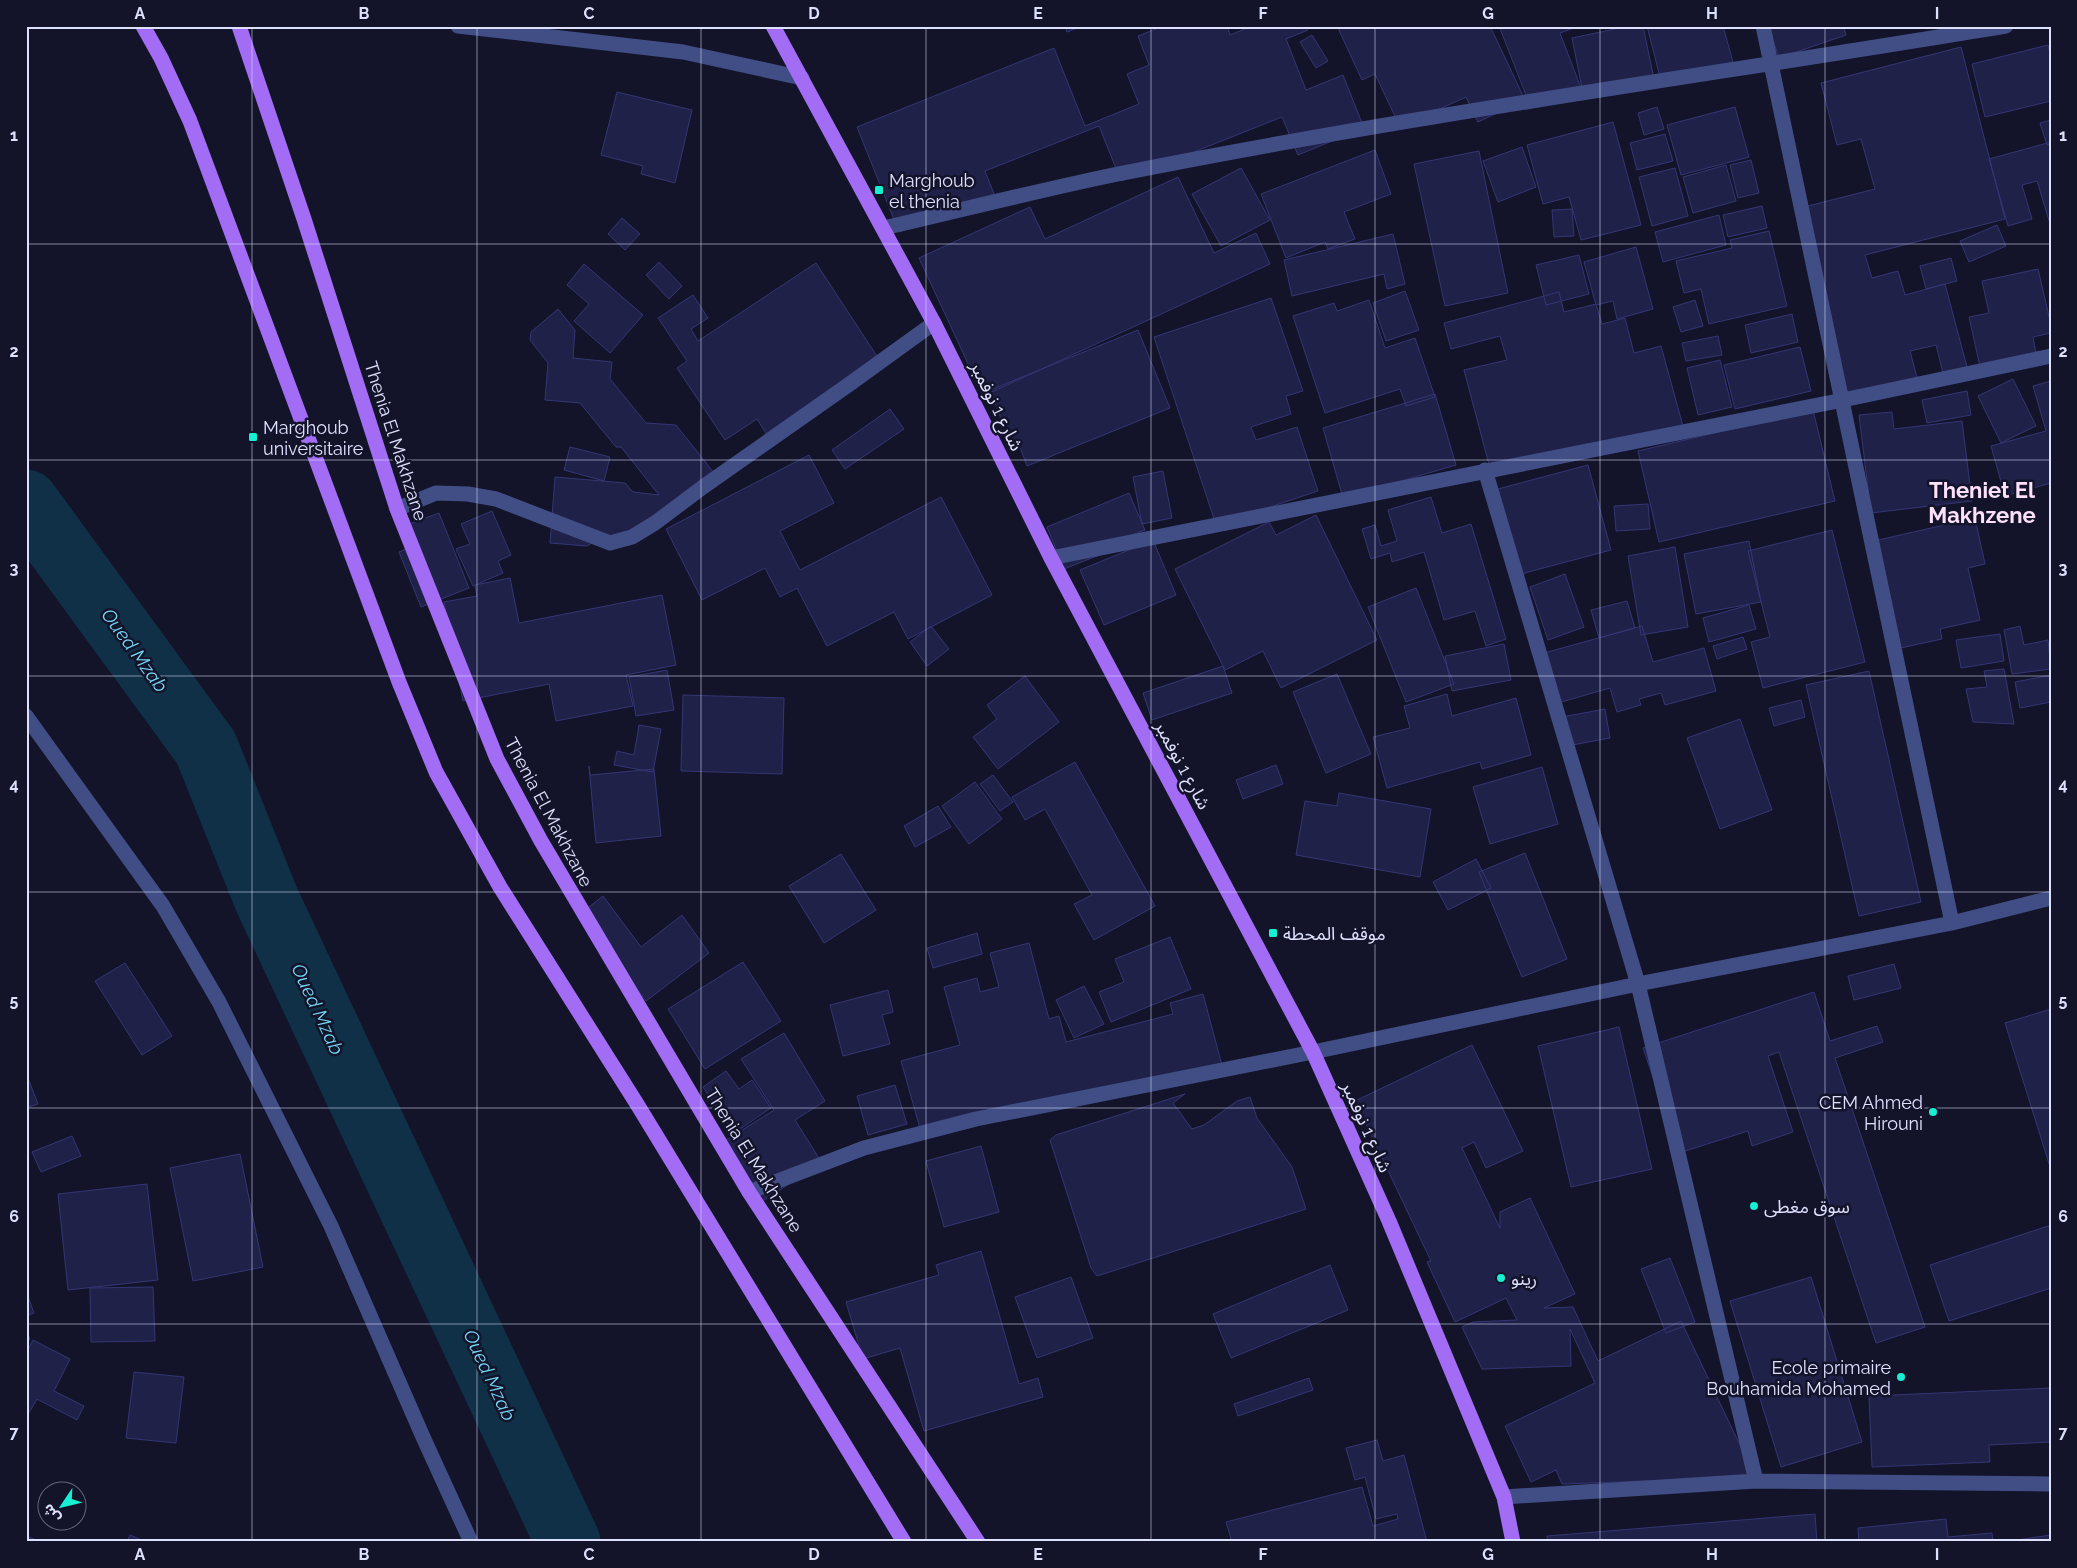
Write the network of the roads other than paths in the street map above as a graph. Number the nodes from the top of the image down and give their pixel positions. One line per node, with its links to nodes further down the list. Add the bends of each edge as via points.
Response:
1 (143, 26): 26 (main road, via 190,120 399,682 436,772 500,887 642,1112)
2 (239, 26): 14 (main road, Thenia El Makhzane)
3 (458, 26): 8 (street, via 683,52)
4 (773, 26): 8 (main road, شارع 1 نوفمبر)
5 (1763, 26): 7 (street)
6 (2006, 26): 7 (street)
7 (1771, 65): 9 (street, via 1395,124 1117,174); 12 (street)
8 (802, 78): 9 (main road, شارع 1 نوفمبر)
9 (884, 228): 10 (main road, شارع 1 نوفمبر)
10 (934, 322): 14 (street, via 656,523 632,537 610,543 496,499 468,494 436,493); 15 (main road, شارع 1 نوفمبر)
11 (2051, 356): 12 (street)
12 (1843, 400): 13 (street); 18 (street)
13 (1485, 470): 15 (street); 19 (street)
14 (397, 509): 21 (main road, Thenia El Makhzane, via 497,759 541,841)
15 (1051, 558): 20 (main road, شارع 1 نوفمبر)
16 (26, 716): 25 (street, via 163,906 219,1002 331,1226)
17 (2051, 898): 18 (street)
18 (1952, 923): 19 (street)
19 (1638, 984): 20 (street); 22 (street)
20 (1313, 1052): 21 (street, via 976,1119 864,1148); 24 (main road, شارع 1 نوفمبر, via 1389,1220)
21 (749, 1192): 27 (main road, Thenia El Makhzane)
22 (1756, 1481): 23 (street); 24 (street)
23 (2051, 1484)
24 (1504, 1497): 28 (main road, شارع 1 نوفمبر)
25 (471, 1542)
26 (904, 1542)
27 (978, 1542)
28 (1513, 1542)

